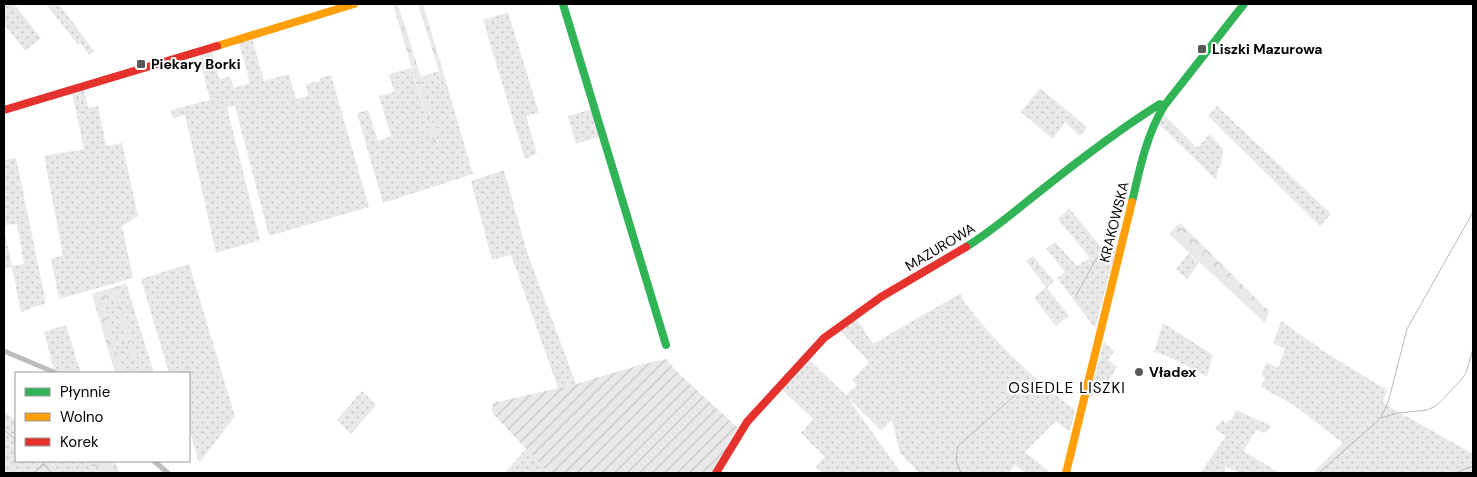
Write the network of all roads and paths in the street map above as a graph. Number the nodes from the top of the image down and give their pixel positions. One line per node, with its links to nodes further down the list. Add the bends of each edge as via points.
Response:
1 (354, 4): 5 (street)
2 (563, 4): 6 (street)
3 (1244, 4): 4 (street, KRAKOWSKA)
4 (1164, 106): 11 (street, MAZUROWA, via 1160,104 1137,118 990,232 881,297 824,338 755,412); 12 (street, KRAKOWSKA, via 1145,148)
5 (4, 110)
6 (666, 345)
7 (4, 351): 8 (street)
8 (54, 372)
9 (155, 462): 10 (street)
10 (168, 473)
11 (716, 473)
12 (1066, 473)

